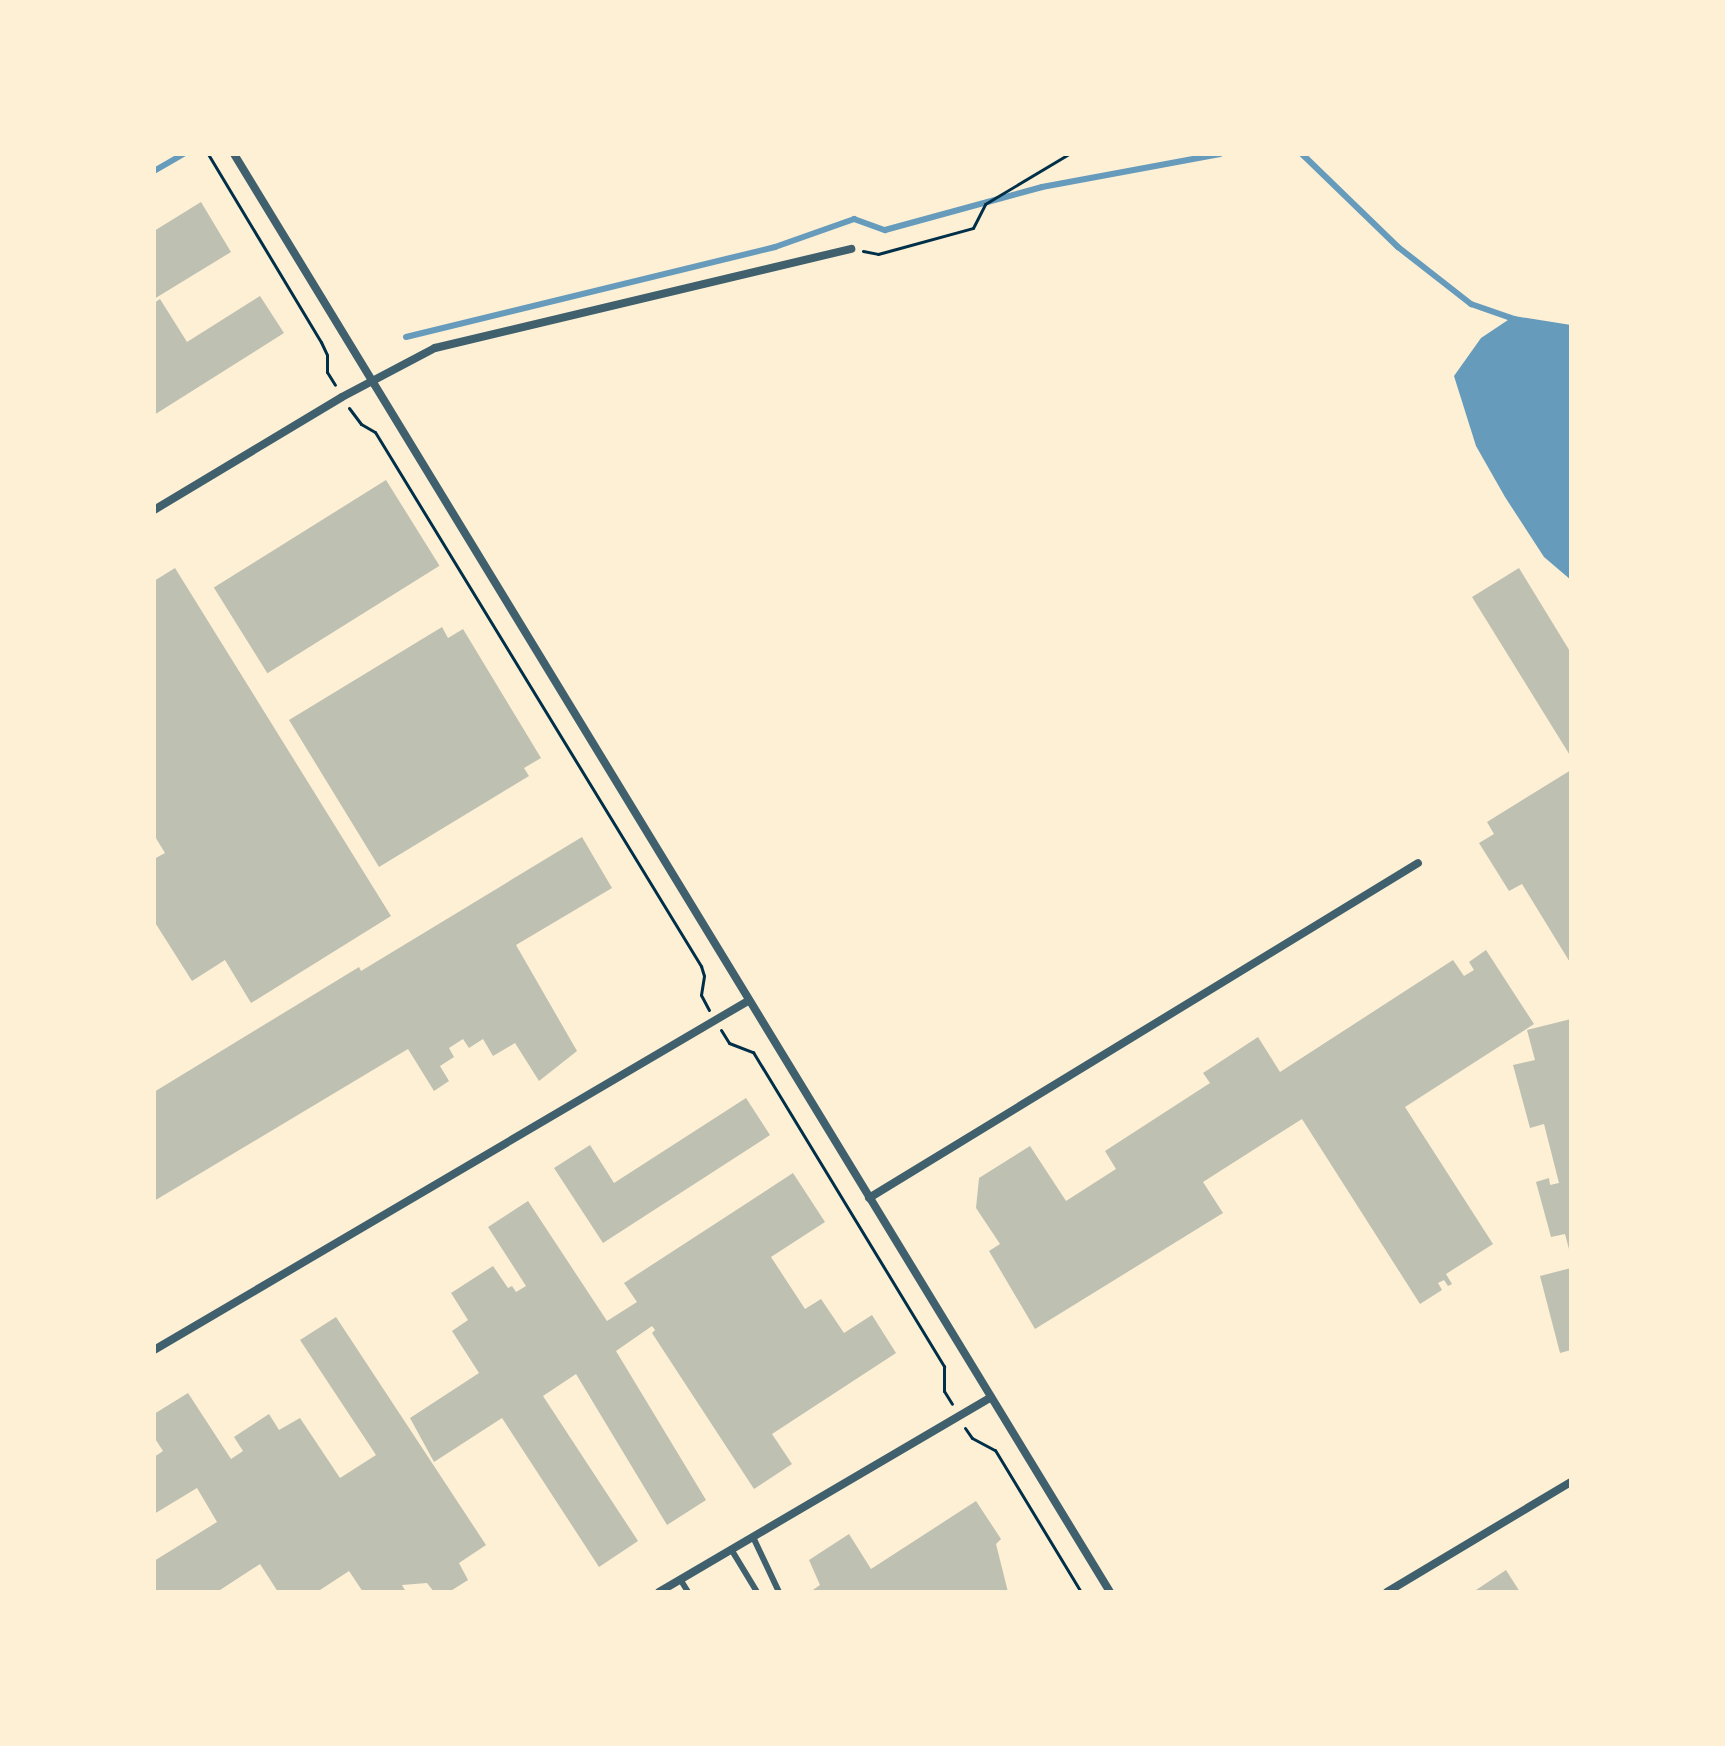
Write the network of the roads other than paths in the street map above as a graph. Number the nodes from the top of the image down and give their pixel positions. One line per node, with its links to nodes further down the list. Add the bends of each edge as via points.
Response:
1 (234, 154): 3 (street)
2 (851, 249): 3 (street, via 435,348)
3 (372, 380): 4 (street); 6 (street)
4 (154, 510)
5 (1418, 863): 7 (street)
6 (748, 1001): 7 (street); 8 (street)
7 (869, 1198): 9 (street)
8 (154, 1350)
9 (991, 1397): 11 (street); 18 (street)
10 (1571, 1482): 19 (street)
11 (753, 1537): 12 (street); 17 (lane)
12 (731, 1549): 13 (street); 16 (lane)
13 (680, 1579): 14 (street); 15 (lane)
14 (659, 1592)
15 (688, 1592)
16 (757, 1592)
17 (779, 1592)
18 (1110, 1592)
19 (1387, 1592)

